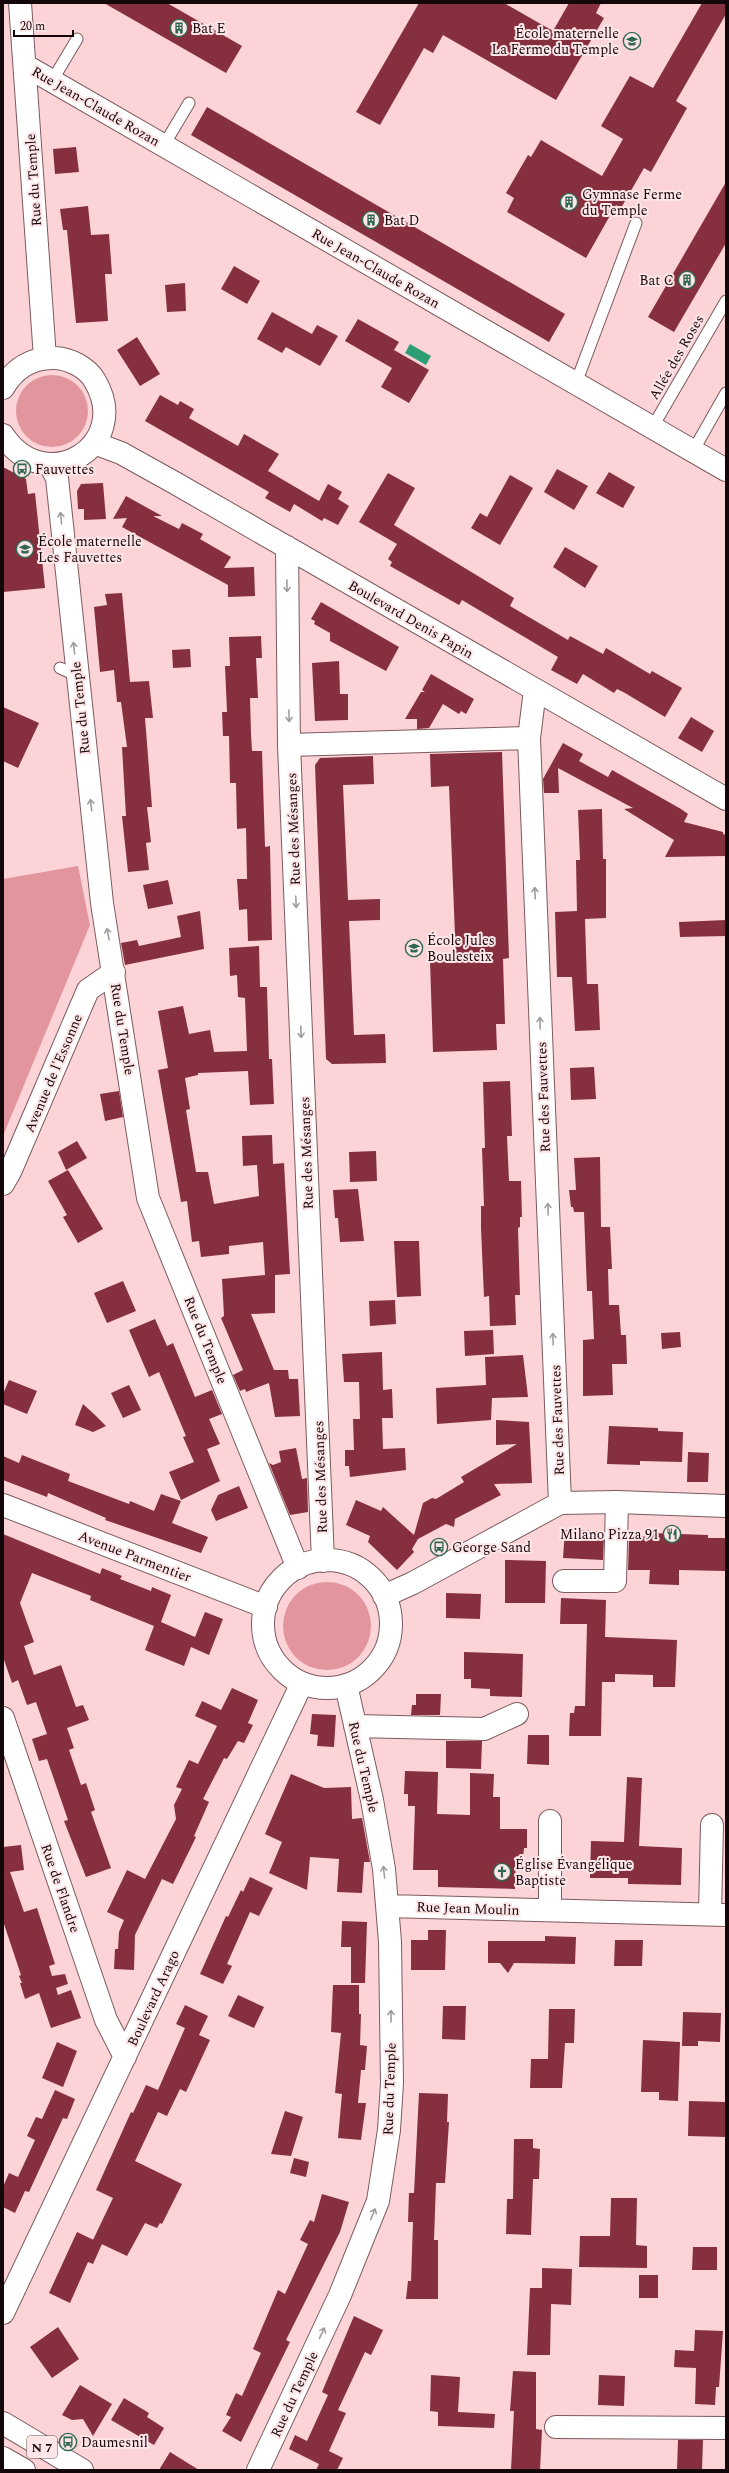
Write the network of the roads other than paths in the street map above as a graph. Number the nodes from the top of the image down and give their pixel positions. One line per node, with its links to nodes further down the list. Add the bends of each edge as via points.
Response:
1 (20, 3): 3 (street, Rue du Temple)
2 (77, 39): 4 (lane)
3 (26, 66): 4 (street, Rue Jean-Claude Rozan); 9 (street, Rue du Temple)
4 (52, 81): 6 (street, Rue Jean-Claude Rozan)
5 (189, 103): 6 (lane)
6 (164, 144): 11 (street, Rue Jean-Claude Rozan)
7 (636, 223): 11 (lane)
8 (726, 301): 13 (lane, Allée des Roses)
9 (45, 358): 10 (street, via 31,361); 15 (street, via 63,359 79,366 93,377 102,392 105,410)
10 (5, 378)
11 (576, 383): 13 (street, Rue Jean-Claude Rozan)
12 (726, 393): 16 (lane)
13 (652, 428): 16 (street, Rue Jean-Claude Rozan)
14 (3, 435): 17 (street, via 11,447 22,456)
15 (94, 443): 17 (street, via 82,455 67,463); 19 (street, Boulevard Denis Papin, via 121,453)
16 (693, 451): 18 (street, Rue Jean-Claude Rozan)
17 (50, 465): 24 (street, Rue du Temple, one-way to 17, via 68,671 57,478)
18 (726, 470)
19 (287, 547): 20 (street, Boulevard Denis Papin); 22 (street, Rue des Mésanges, one-way to 22)
20 (535, 690): 21 (street, Rue des Fauvettes); 23 (street, Boulevard Denis Papin)
21 (529, 738): 22 (street); 27 (street, Rue des Fauvettes, one-way to 21)
22 (289, 745): 30 (street, Rue des Mésanges, one-way to 30)
23 (726, 799)
24 (114, 972): 25 (street, Avenue de l'Essonne, via 88,990); 31 (street, Rue du Temple, via 148,1198)
25 (3, 1184)
26 (617, 1502): 27 (street); 29 (street); 32 (street, via 614,1581)
27 (560, 1503): 33 (street, via 413,1583)
28 (3, 1505): 34 (street, Avenue Parmentier)
29 (726, 1506)
30 (323, 1561): 31 (street); 33 (street, via 354,1566 372,1578)
31 (298, 1568): 34 (street, via 278,1584)
32 (564, 1581)
33 (384, 1596): 36 (street, via 391,1617 386,1649 374,1668)
34 (266, 1607): 35 (street, via 264,1630 269,1651 283,1670)
35 (302, 1683): 36 (street, via 328,1688); 45 (street, Boulevard Arago)
36 (346, 1685): 39 (street, Rue du Temple)
37 (517, 1714): 39 (street, via 484,1729)
38 (3, 1718): 45 (street, Rue de Flandre, via 106,2020)
39 (355, 1726): 42 (street, Rue du Temple, one-way to 39, via 384,1869 372,1800)
40 (550, 1821): 43 (street)
41 (712, 1825): 44 (street, Rue Jean Moulin)
42 (387, 1906): 43 (street, Rue Jean Moulin); 53 (street, Rue du Temple, one-way to 42, via 340,2295 378,2201 389,2130 392,2083)
43 (550, 1910): 44 (street, Rue Jean Moulin)
44 (718, 1915)
45 (125, 2056): 46 (street, Boulevard Arago)
46 (3, 2313)
47 (3, 2423): 52 (street, N 7)
48 (556, 2427): 49 (street)
49 (726, 2428)
50 (3, 2458): 51 (street, N 7)
51 (24, 2470)
52 (82, 2470)
53 (258, 2470)

